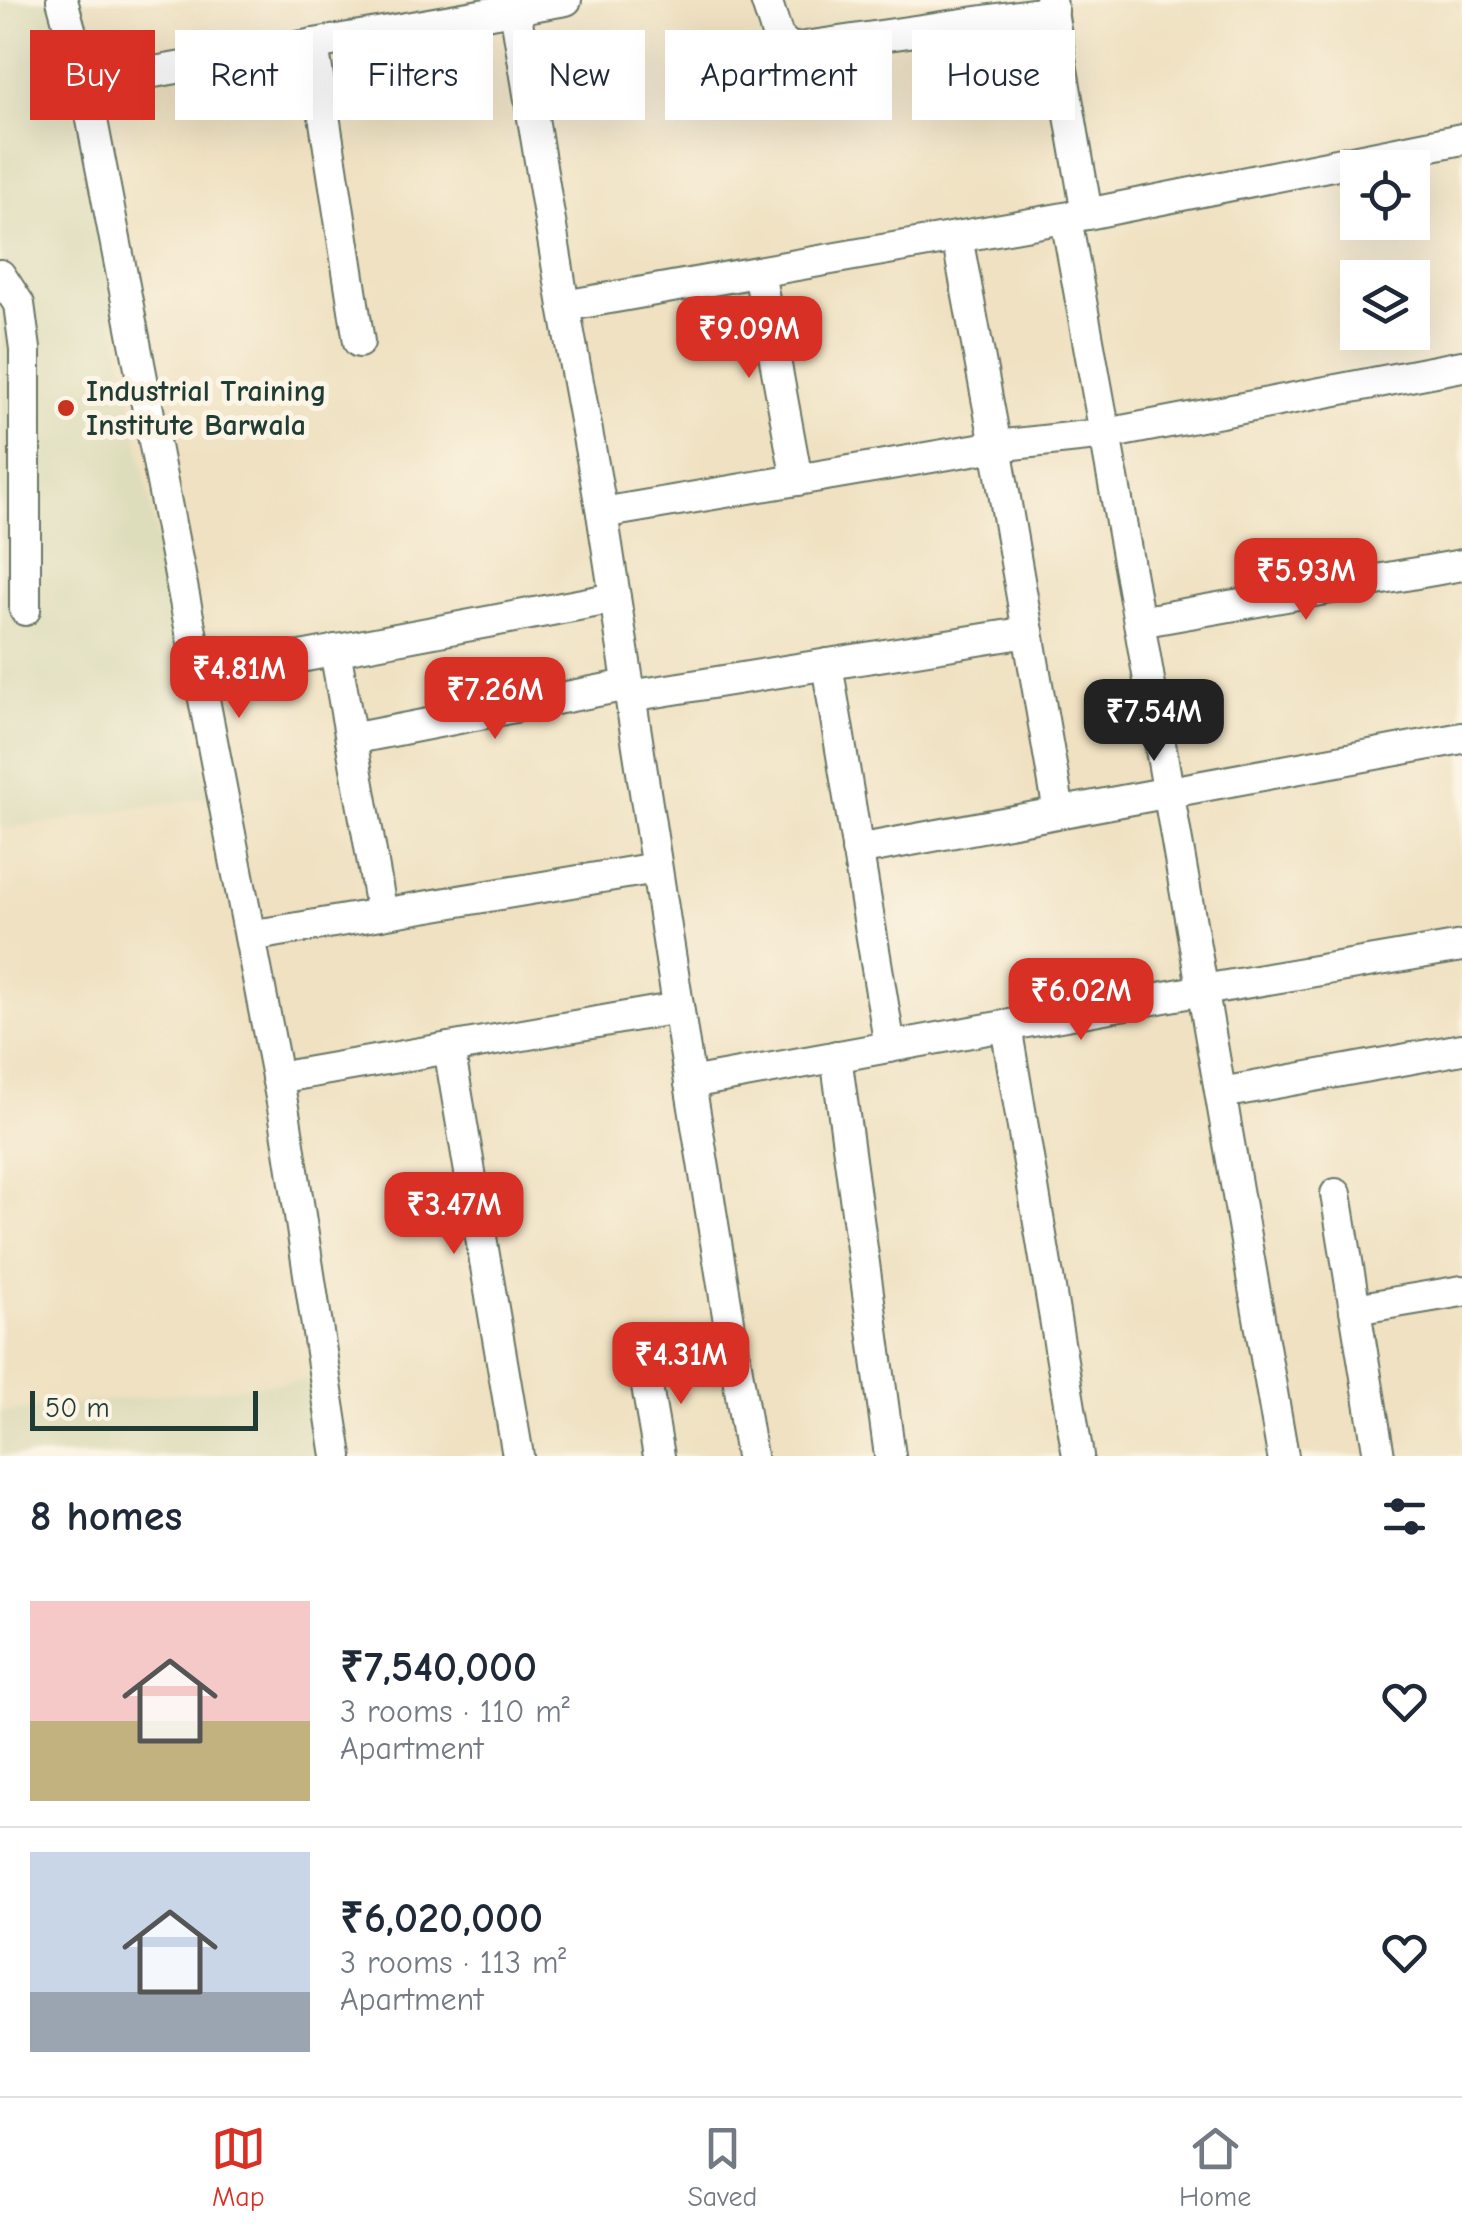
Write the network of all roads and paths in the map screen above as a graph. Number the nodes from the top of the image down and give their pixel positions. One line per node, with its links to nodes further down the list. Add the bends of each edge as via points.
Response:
1 (62, 0): 6 (street)
2 (566, 0): 5 (street)
3 (766, 0): 4 (street, via 778,37 791,48)
4 (1052, 6): 11 (street)
5 (515, 8): 7 (street); 15 (street)
6 (70, 30)
7 (313, 44)
8 (313, 50): 16 (street)
9 (92, 120): 29 (street)
10 (1462, 139): 11 (street)
11 (1077, 216): 12 (street); 18 (street)
12 (957, 237): 13 (street); 19 (street)
13 (759, 272): 15 (street); 20 (street)
14 (0, 275): 24 (street, via 19,304 25,349)
15 (564, 306): 21 (street)
16 (359, 342)
17 (1462, 366): 18 (street)
18 (1106, 434): 19 (street); 25 (street)
19 (996, 446): 20 (street); 26 (street)
20 (797, 480): 21 (street)
21 (602, 512): 23 (street)
22 (1462, 565): 25 (street)
23 (615, 598): 27 (street); 30 (street)
24 (25, 610)
25 (1139, 622): 33 (street)
26 (1028, 632): 28 (street); 34 (street)
27 (336, 650): 29 (street); 32 (street)
28 (827, 664): 30 (street); 35 (street)
29 (199, 676): 38 (street)
30 (629, 691): 32 (street); 36 (street)
31 (1462, 738): 33 (street)
32 (351, 739): 37 (street)
33 (1169, 792): 34 (street); 40 (street)
34 (1059, 812): 35 (street)
35 (857, 850): 43 (street)
36 (656, 868): 37 (street); 41 (street)
37 (382, 914): 38 (street)
38 (250, 936): 47 (street)
39 (1462, 946): 40 (street)
40 (1203, 990): 42 (street); 49 (street)
41 (678, 1008): 44 (street); 48 (street)
42 (1006, 1026): 43 (street); 59 (street)
43 (890, 1046): 46 (street)
44 (449, 1048): 47 (street); 55 (street)
45 (1462, 1049): 49 (street)
46 (836, 1056): 48 (street); 58 (street)
47 (277, 1078): 54 (street)
48 (690, 1083): 57 (street)
49 (1220, 1093): 60 (street)
50 (1336, 1194): 52 (street)
51 (1462, 1291): 52 (street)
52 (1355, 1309): 61 (street)
53 (644, 1369): 56 (street)
54 (338, 1456)
55 (518, 1456)
56 (658, 1456)
57 (752, 1456)
58 (890, 1456)
59 (1078, 1456)
60 (1283, 1456)
61 (1380, 1456)

